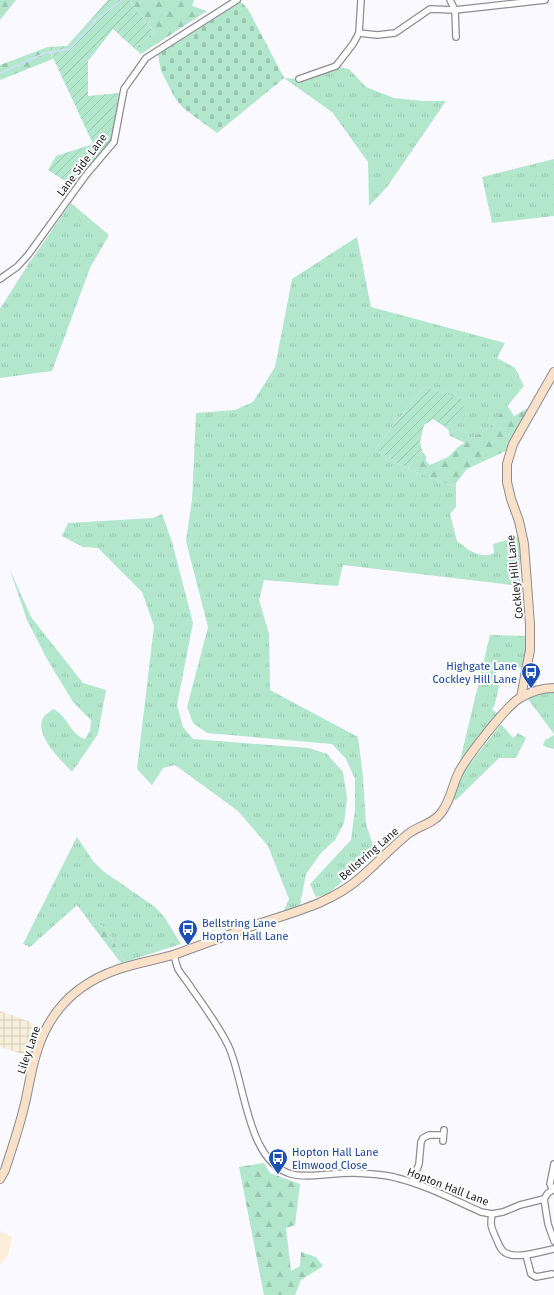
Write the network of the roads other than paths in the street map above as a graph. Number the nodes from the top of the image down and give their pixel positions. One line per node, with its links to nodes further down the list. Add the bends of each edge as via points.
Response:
1 (236, 0): 9 (street, Lane Side Lane, via 146,58 124,89 114,142 86,175 28,255)
2 (361, 0): 6 (street)
3 (450, 0): 5 (street)
4 (545, 0): 5 (street)
5 (455, 10): 6 (street, via 430,9 395,33); 7 (street)
6 (359, 33): 8 (street, via 336,66)
7 (456, 37)
8 (299, 79)
9 (0, 279)
10 (554, 372): 12 (main road, Cockley Hill Lane, via 513,444 507,464 506,482 524,544 530,624 530,650)
11 (554, 688): 12 (main road, via 543,688)
12 (521, 697): 13 (main road, Bellstring Lane, via 512,704 474,750 459,772 441,814 432,822 410,833 340,894 310,908)
13 (174, 954): 16 (main road, Liley Lane, via 120,968 86,984 66,1001 43,1034 5,1170); 17 (street, Hopton Hall Lane, via 178,969 228,1046 251,1125 272,1163 291,1174 303,1176 354,1173 395,1177)
14 (444, 1135): 17 (street, via 429,1135 423,1138 419,1164)
15 (554, 1164): 18 (street, via 550,1184)
16 (0, 1179)
17 (412, 1182): 20 (street, Hopton Hall Lane, via 481,1212)
18 (553, 1190): 19 (street)
19 (544, 1198): 20 (street, Hopton Hall Lane); 21 (street, via 548,1224)
20 (492, 1214): 23 (street, via 490,1225 499,1246 504,1252)
21 (554, 1240)
22 (554, 1249): 23 (street)
23 (526, 1255): 24 (street, via 531,1274 536,1277)
24 (552, 1274)

